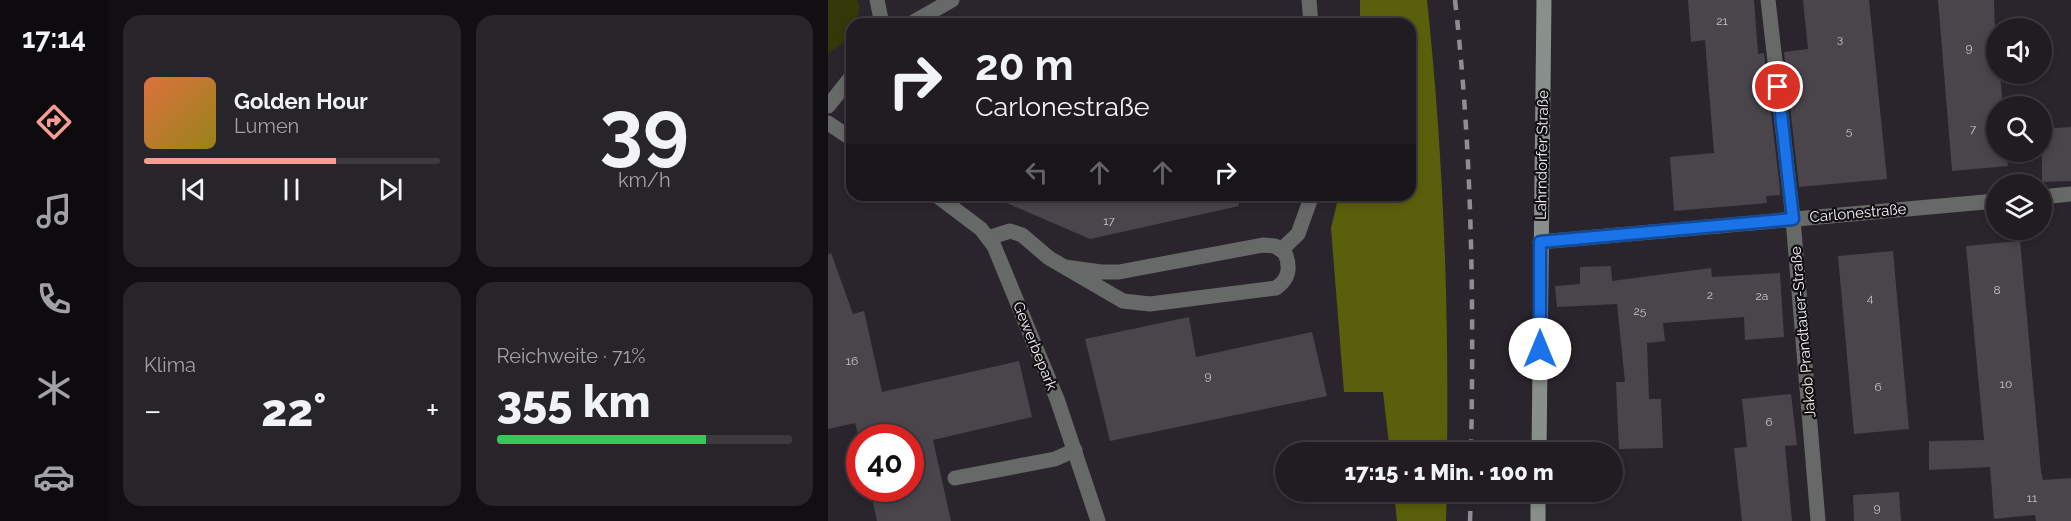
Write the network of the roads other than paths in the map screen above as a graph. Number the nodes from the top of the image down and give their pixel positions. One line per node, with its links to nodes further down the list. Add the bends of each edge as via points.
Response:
1 (878, 0): 6 (street)
2 (952, 0): 7 (street)
3 (1309, 0): 8 (street)
4 (1544, 0): 20 (street, Lahrndorfer Straße)
5 (1768, 0): 18 (street, Jakob Prandtauer-Straße)
6 (881, 18)
7 (920, 18)
8 (1310, 18)
9 (846, 84): 10 (street)
10 (828, 106)
11 (828, 123): 12 (street)
12 (846, 135)
13 (2071, 194): 14 (street)
14 (2052, 196)
15 (945, 201): 19 (street, Gewerbepark)
16 (1310, 201): 21 (street, via 1298,234)
17 (1986, 202): 18 (street, Carlonestraße)
18 (1793, 219): 20 (street, Carlonestraße); 29 (street, Jakob Prandtauer-Straße)
19 (988, 237): 22 (street, via 1010,231 1022,235); 24 (street, Gewerbepark)
20 (1540, 242): 23 (street, Lahrndorfer Straße)
21 (1281, 250): 22 (street, via 1263,245 1119,272); 22 (street, via 1289,273 1276,288 1150,304 1124,301)
22 (1065, 267)
23 (1539, 442)
24 (1075, 450): 25 (street, via 1055,459); 27 (street, Gewerbepark)
25 (955, 478)
26 (1538, 502): 28 (street)
27 (1098, 521)
28 (1538, 521)
29 (1818, 521)

